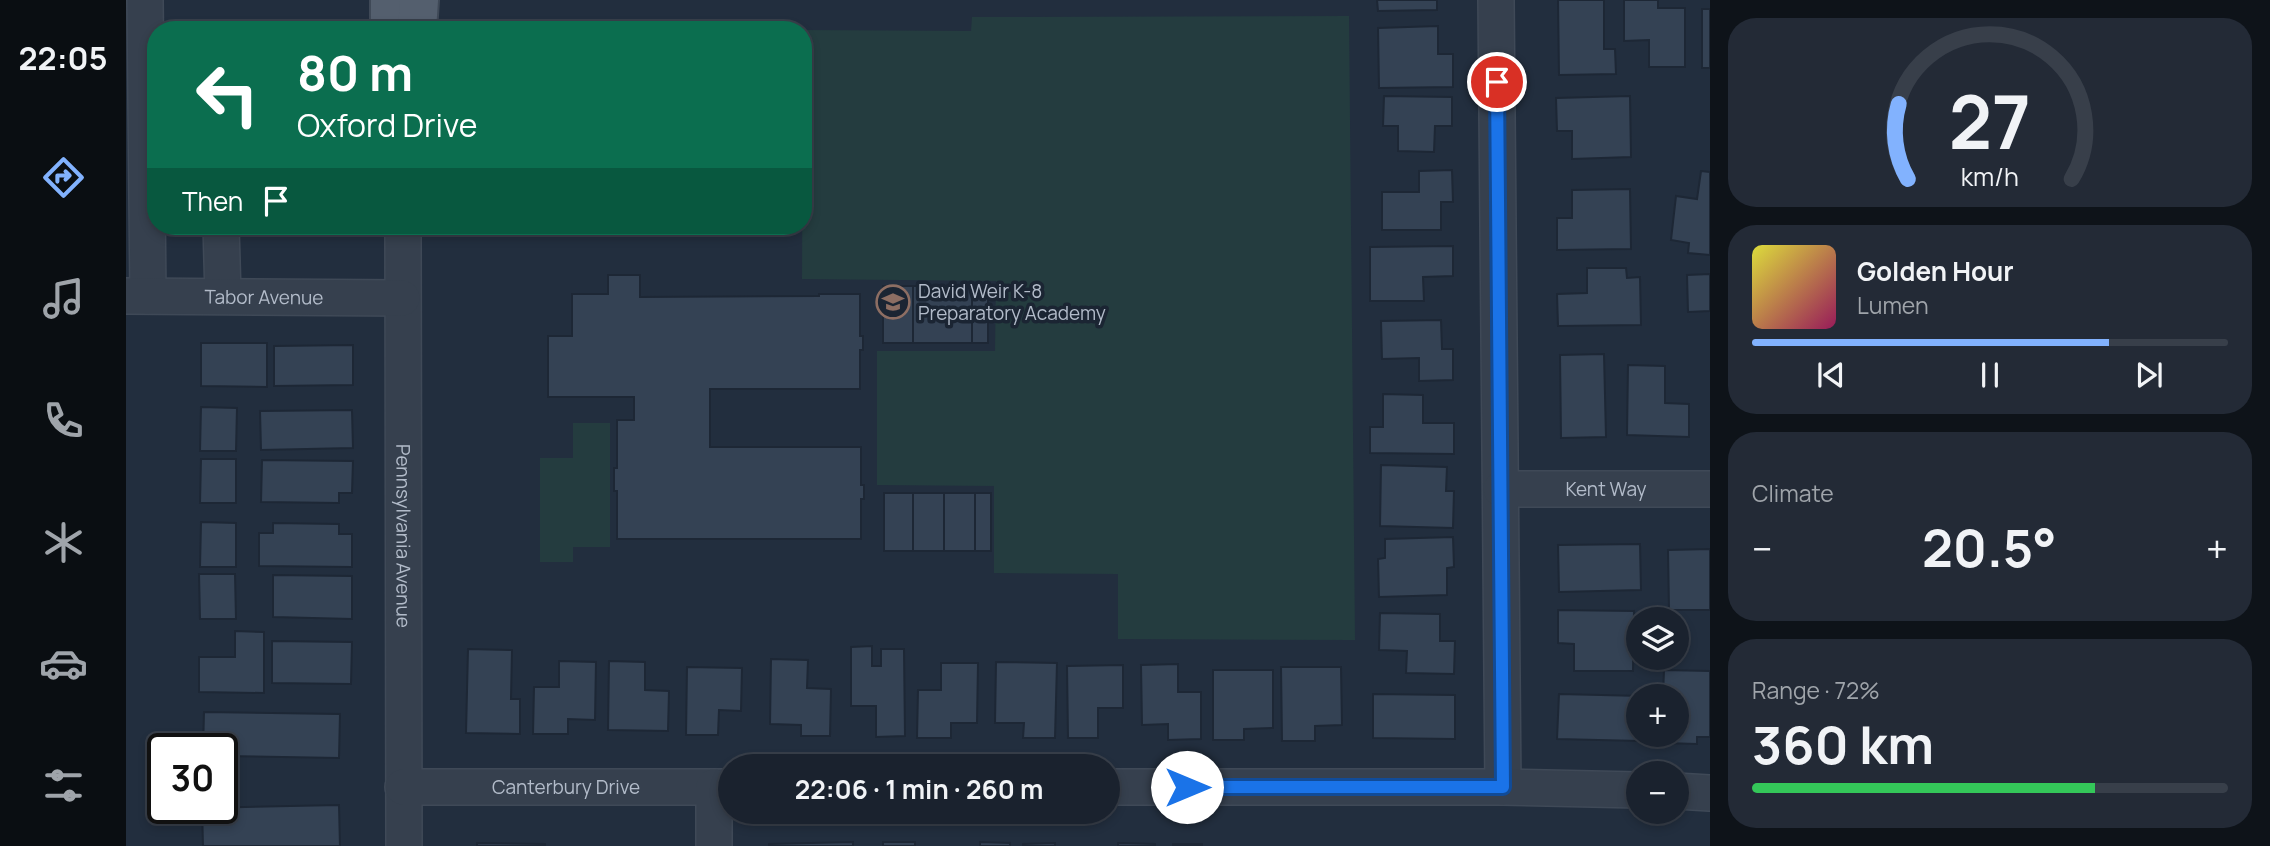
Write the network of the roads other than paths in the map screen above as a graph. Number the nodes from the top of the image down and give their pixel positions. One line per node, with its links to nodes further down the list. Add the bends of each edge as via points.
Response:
1 (145, 0): 7 (street)
2 (390, 0): 5 (main road)
3 (419, 0): 6 (main road)
4 (1496, 0): 14 (street)
5 (390, 21)
6 (417, 21)
7 (147, 22)
8 (147, 132): 11 (street)
9 (221, 235): 12 (street)
10 (403, 235): 13 (street, Pennsylvania Avenue)
11 (137, 296): 12 (street, Tabor Avenue)
12 (223, 296): 13 (street, Tabor Avenue)
13 (402, 298): 16 (street, Pennsylvania Avenue)
14 (1501, 489): 15 (street, Kent Way); 19 (street)
15 (1710, 489)
16 (403, 787): 17 (street, Canterbury Drive); 24 (street, Pennsylvania Avenue)
17 (718, 787)
18 (1120, 787): 19 (street)
19 (1503, 787): 20 (street)
20 (1626, 790)
21 (1689, 792): 22 (street)
22 (1710, 793)
23 (718, 816): 25 (street)
24 (404, 846)
25 (714, 846)

